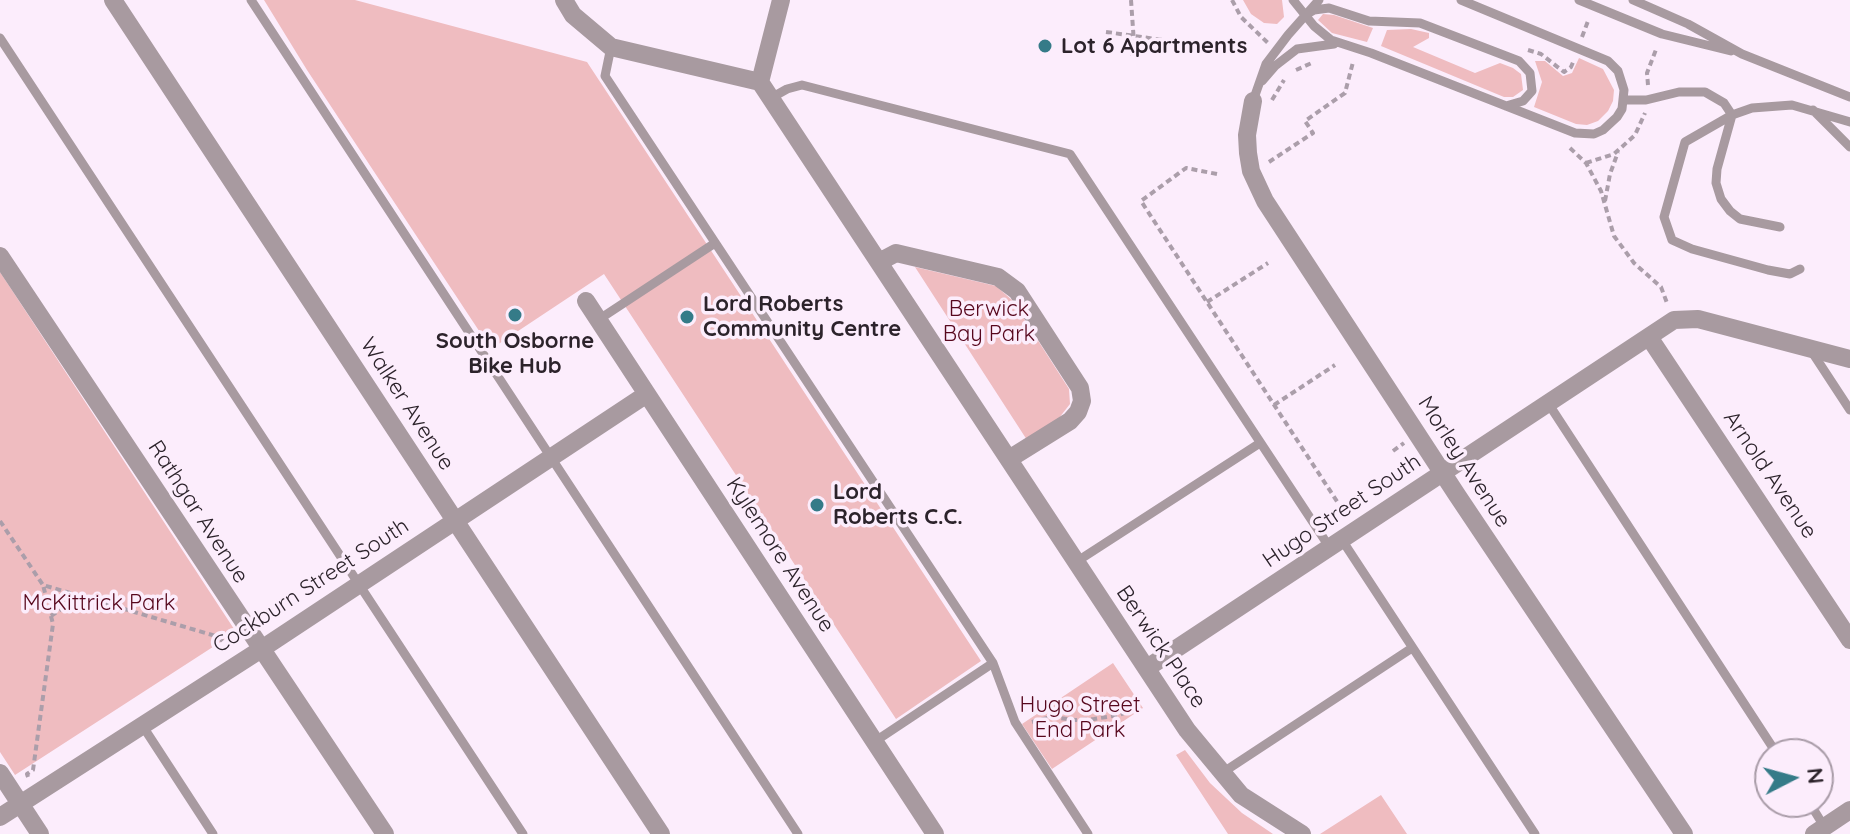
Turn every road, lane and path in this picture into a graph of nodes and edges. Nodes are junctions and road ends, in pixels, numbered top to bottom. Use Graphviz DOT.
graph roads {
  1 [pos="113,0"];
  2 [pos="251,0"];
  3 [pos="564,0"];
  4 [pos="781,0"];
  5 [pos="1131,0"];
  6 [pos="1232,0"];
  7 [pos="1293,0"];
  8 [pos="1319,0"];
  9 [pos="1461,0"];
  10 [pos="1579,0"];
  11 [pos="1633,0"];
  12 [pos="1305,15"];
  13 [pos="1241,17"];
  14 [pos="1588,21"];
  15 [pos="1106,32"];
  16 [pos="1134,36"];
  17 [pos="0,38"];
  18 [pos="1349,46"];
  19 [pos="611,47"];
  20 [pos="1578,48"];
  21 [pos="1526,49"];
  22 [pos="1235,50"];
  23 [pos="1742,54"];
  24 [pos="1132,56"];
  25 [pos="1317,62"];
  26 [pos="1353,62"];
  27 [pos="760,82"];
  28 [pos="1850,97"];
  29 [pos="771,98"];
  30 [pos="1624,100"];
  31 [pos="1261,103"];
  32 [pos="1501,105"];
  33 [pos="1812,109"];
  34 [pos="1732,115"];
  35 [pos="1850,122"];
  36 [pos="1557,143"];
  37 [pos="1850,147"];
  38 [pos="1619,149"];
  39 [pos="1267,151"];
  40 [pos="1269,162"];
  41 [pos="1217,174"];
  42 [pos="1274,175"];
  43 [pos="1604,203"];
  44 [pos="1780,227"];
  45 [pos="715,243"];
  46 [pos="0,256"];
  47 [pos="879,262"];
  48 [pos="1268,263"];
  49 [pos="1800,269"];
  50 [pos="586,301"];
  51 [pos="1207,302"];
  52 [pos="1680,319"];
  53 [pos="598,320"];
  54 [pos="1649,337"];
  55 [pos="1810,348"];
  56 [pos="1850,359"];
  57 [pos="1335,365"];
  58 [pos="647,394"];
  59 [pos="1548,403"];
  60 [pos="1273,406"];
  61 [pos="1850,410"];
  62 [pos="1260,443"];
  63 [pos="550,457"];
  64 [pos="1009,459"];
  65 [pos="1442,473"];
  66 [pos="1342,509"];
  67 [pos="454,520"];
  68 [pos="0,521"];
  69 [pos="1336,544"];
  70 [pos="1076,562"];
  71 [pos="359,584"];
  72 [pos="43,585"];
  73 [pos="80,596"];
  74 [pos="51,616"];
  75 [pos="1850,640"];
  76 [pos="224,643"];
  77 [pos="1412,648"];
  78 [pos="260,650"];
  79 [pos="993,663"];
  80 [pos="1147,668"];
  81 [pos="1139,707"];
  82 [pos="142,725"];
  83 [pos="1018,727"];
  84 [pos="1767,738"];
  85 [pos="874,742"];
  86 [pos="0,773"];
  87 [pos="1222,773"];
  88 [pos="31,782"];
  89 [pos="20,803"];
  90 [pos="1850,810"];
  91 [pos="0,817"];
  92 [pos="1823,832"];
  93 [pos="40,834"];
  94 [pos="213,834"];
  95 [pos="385,834"];
  96 [pos="523,834"];
  97 [pos="661,834"];
  98 [pos="798,834"];
  99 [pos="935,834"];
  100 [pos="1088,834"];
  101 [pos="1302,834"];
  102 [pos="1535,834"];
  103 [pos="1684,834"];
  1 -- 67 [label="street, Walker Avenue"];
  2 -- 63 [label="lane"];
  3 -- 19 [label="street"];
  4 -- 27 [label="street"];
  5 -- 16 [label="path"];
  6 -- 13 [label="path"];
  7 -- 12 [label="lane"];
  8 -- 12 [label="lane"];
  9 -- 20 [label="lane"];
  10 -- 23 [label="lane"];
  11 -- 23 [label="lane"];
  12 -- 18 [label="lane"];
  12 -- 31 [label="lane"];
  12 -- 32 [label="lane"];
  14 -- 20 [label="path"];
  15 -- 16 [label="path"];
  16 -- 22 [label="path"];
  16 -- 24 [label="path"];
  17 -- 71 [label="lane"];
  18 -- 31 [label="lane"];
  18 -- 32 [label="lane"];
  19 -- 27 [label="street"];
  19 -- 45 [label="lane"];
  20 -- 21 [label="path"];
  20 -- 30 [label="lane"];
  23 -- 28 [label="lane"];
  25 -- 31 [label="path"];
  26 -- 40 [label="path"];
  27 -- 29 [label="street, Berwick Place"];
  29 -- 47 [label="street, Berwick Place"];
  29 -- 62 [label="lane"];
  30 -- 32 [label="lane"];
  30 -- 34 [label="lane"];
  31 -- 65 [label="street, Morley Avenue"];
  33 -- 34 [label="lane"];
  33 -- 35 [label="lane"];
  33 -- 37 [label="lane"];
  34 -- 44 [label="lane"];
  34 -- 49 [label="lane"];
  36 -- 43 [label="path"];
  38 -- 43 [label="path"];
  39 -- 40 [label="path"];
  40 -- 42 [label="path"];
  41 -- 51 [label="path"];
  43 -- 52 [label="path"];
  45 -- 53 [label="lane"];
  45 -- 79 [label="lane"];
  46 -- 78 [label="street, Rathgar Avenue"];
  47 -- 64 [label="street, Berwick Place"];
  47 -- 64 [label="street"];
  48 -- 51 [label="path"];
  50 -- 53 [label="street, Kylemore Avenue"];
  51 -- 60 [label="path"];
  52 -- 54 [label="street, Hugo Street South"];
  52 -- 55 [label="street"];
  53 -- 58 [label="street, Kylemore Avenue"];
  54 -- 59 [label="street, Hugo Street South"];
  54 -- 75 [label="street, Arnold Avenue"];
  55 -- 56 [label="street"];
  55 -- 61 [label="lane"];
  57 -- 60 [label="path"];
  58 -- 63 [label="street, Cockburn Street South"];
  58 -- 85 [label="street, Kylemore Avenue"];
  59 -- 65 [label="street, Hugo Street South"];
  59 -- 84 [label="lane"];
  60 -- 66 [label="path"];
  62 -- 69 [label="lane"];
  62 -- 70 [label="lane"];
  63 -- 67 [label="street, Cockburn Street South"];
  63 -- 98 [label="lane"];
  64 -- 70 [label="street, Berwick Place"];
  65 -- 69 [label="street, Hugo Street South"];
  65 -- 103 [label="street, Morley Avenue"];
  67 -- 71 [label="street, Cockburn Street South"];
  67 -- 97 [label="street, Walker Avenue"];
  68 -- 72 [label="path"];
  69 -- 77 [label="lane"];
  69 -- 80 [label="street, Hugo Street South"];
  70 -- 80 [label="street, Berwick Place"];
  71 -- 78 [label="street, Cockburn Street South"];
  71 -- 96 [label="lane"];
  72 -- 73 [label="path"];
  72 -- 74 [label="path"];
  73 -- 74 [label="path"];
  73 -- 76 [label="path"];
  74 -- 88 [label="path"];
  77 -- 87 [label="lane"];
  77 -- 102 [label="lane"];
  78 -- 82 [label="street, Cockburn Street South"];
  78 -- 95 [label="street, Rathgar Avenue"];
  79 -- 83 [label="lane"];
  79 -- 85 [label="lane"];
  80 -- 87 [label="street, Berwick Place"];
  81 -- 83 [label="path"];
  82 -- 89 [label="street, Cockburn Street South"];
  82 -- 94 [label="lane"];
  83 -- 100 [label="lane"];
  85 -- 99 [label="street, Kylemore Avenue"];
  86 -- 89 [label="street"];
  87 -- 101 [label="street, Berwick Place"];
  89 -- 91 [label="street, Cockburn Street South"];
  89 -- 93 [label="street"];
  90 -- 92 [label="street"];
}
